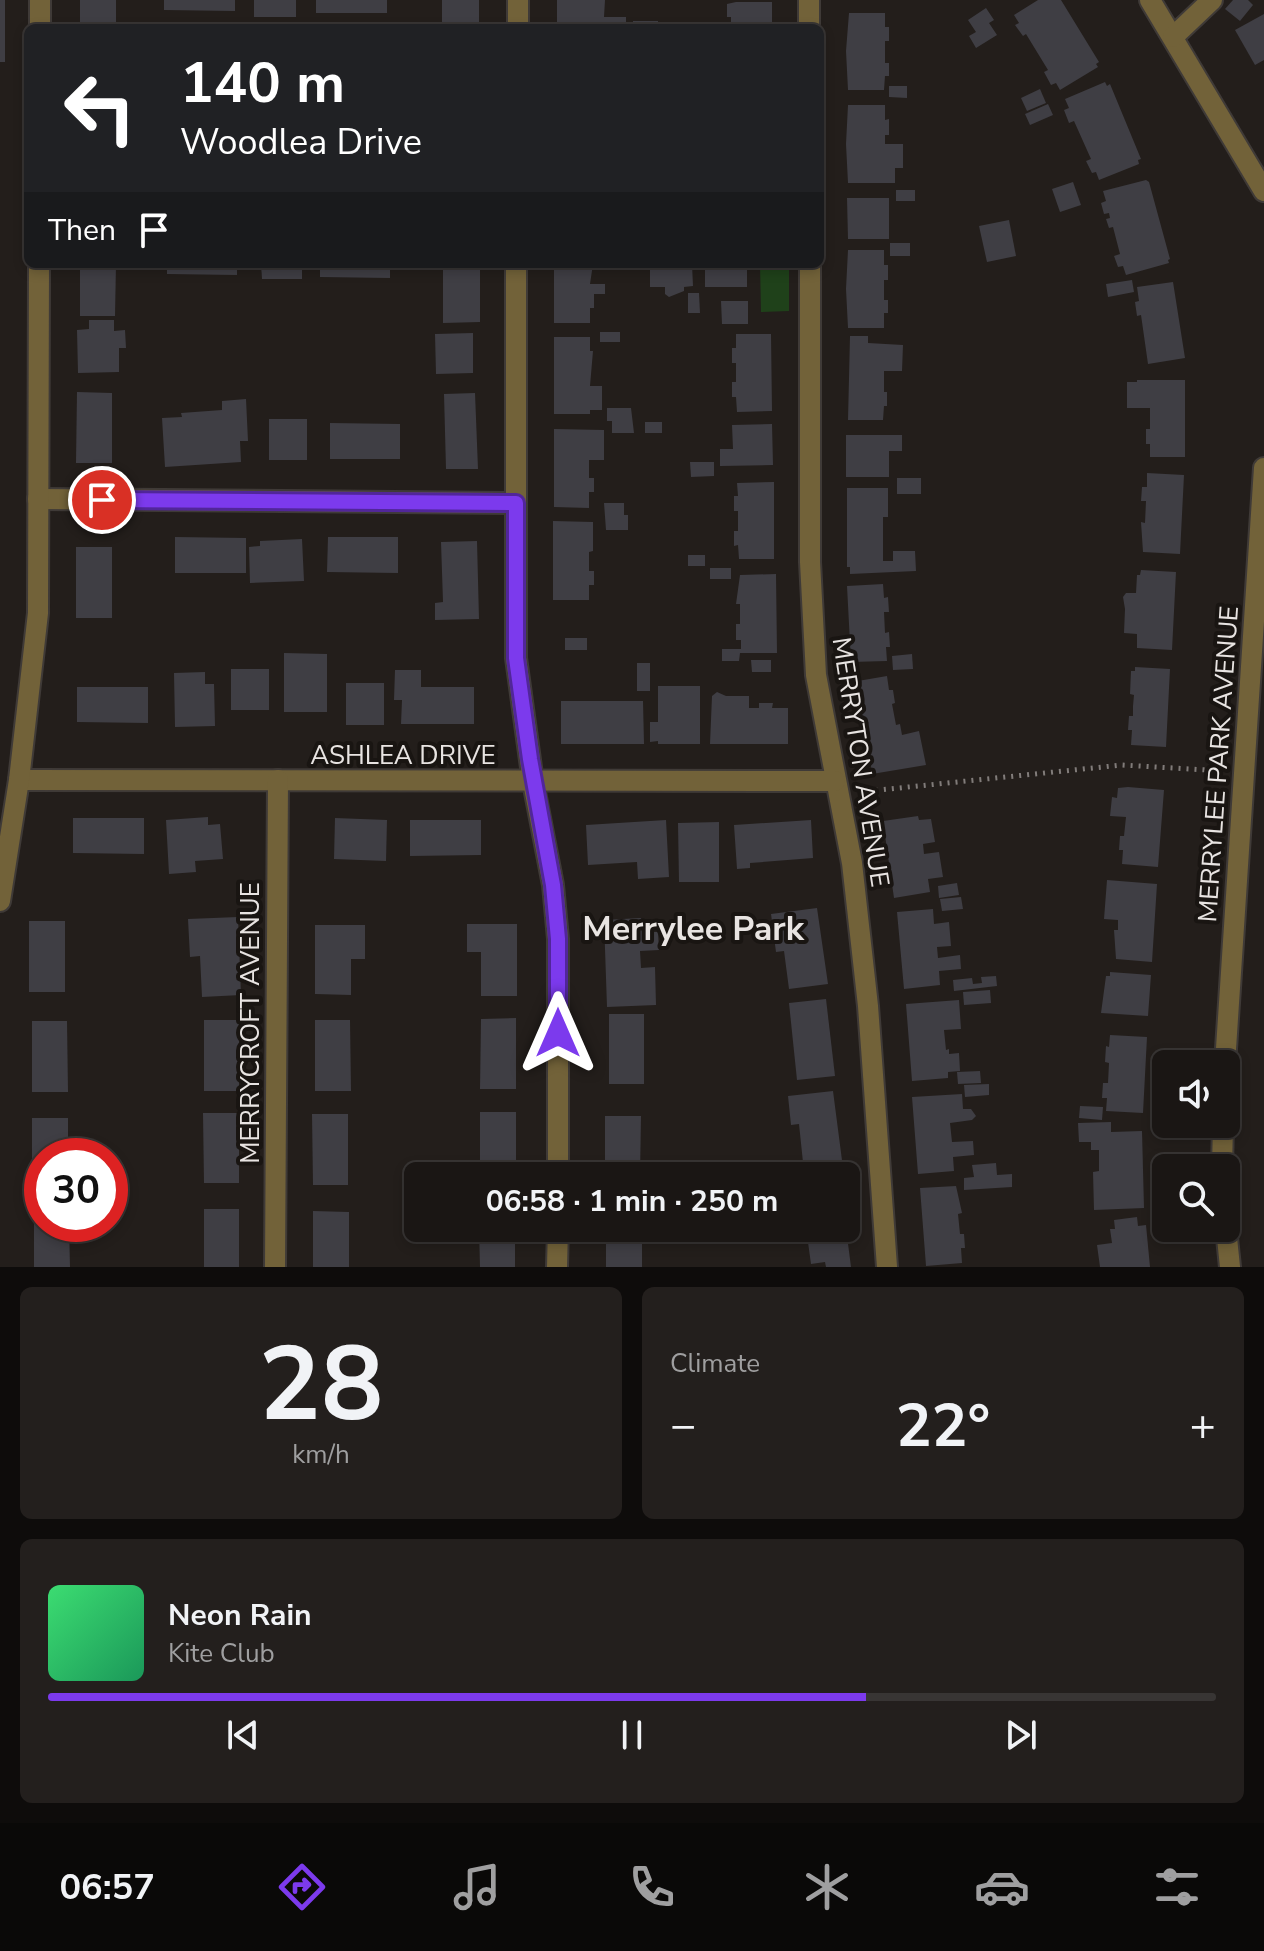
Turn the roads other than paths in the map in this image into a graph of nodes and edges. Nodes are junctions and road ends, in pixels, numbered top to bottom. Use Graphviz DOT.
graph roads {
  1 [pos="40,0"];
  2 [pos="518,0"];
  3 [pos="809,0"];
  4 [pos="1150,0"];
  5 [pos="1212,0"];
  6 [pos="40,24"];
  7 [pos="518,24"];
  8 [pos="809,24"];
  9 [pos="1173,37"];
  10 [pos="1264,191"];
  11 [pos="39,268"];
  12 [pos="516,268"];
  13 [pos="810,268"];
  14 [pos="1264,468"];
  15 [pos="38,499"];
  16 [pos="516,503"];
  17 [pos="1262,506"];
  18 [pos="19,780"];
  19 [pos="278,780"];
  20 [pos="533,782"];
  21 [pos="837,789"];
  22 [pos="0,901"];
  23 [pos="1226,1050"];
  24 [pos="558,1162"];
  25 [pos="558,1242"];
  26 [pos="1227,1242"];
  27 [pos="275,1267"];
  28 [pos="557,1267"];
  29 [pos="887,1267"];
  30 [pos="1230,1267"];
  1 -- 6 [label="street"];
  2 -- 7 [label="street"];
  3 -- 8 [label="street"];
  4 -- 9 [label="street"];
  5 -- 9 [label="street"];
  9 -- 10 [label="street"];
  11 -- 15 [label="street"];
  12 -- 16 [label="street"];
  13 -- 21 [label="street, MERRYTON AVENUE"];
  14 -- 17 [label="street, MERRYLEE PARK AVENUE"];
  15 -- 16 [label="street"];
  15 -- 18 [label="street"];
  16 -- 20 [label="street"];
  17 -- 23 [label="street, MERRYLEE PARK AVENUE"];
  18 -- 19 [label="street, ASHLEA DRIVE"];
  18 -- 22 [label="street"];
  19 -- 20 [label="street, ASHLEA DRIVE"];
  19 -- 27 [label="street, MERRYCROFT AVENUE"];
  20 -- 21 [label="street, ASHLEA DRIVE"];
  20 -- 24 [label="street"];
  21 -- 29 [label="street, MERRYTON AVENUE"];
  25 -- 28 [label="street"];
  26 -- 30 [label="street"];
}
